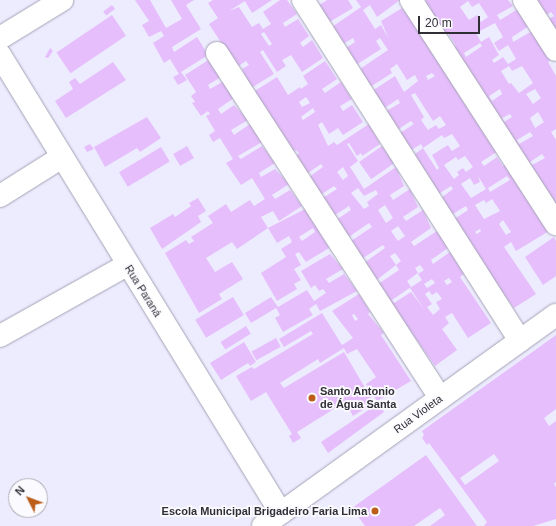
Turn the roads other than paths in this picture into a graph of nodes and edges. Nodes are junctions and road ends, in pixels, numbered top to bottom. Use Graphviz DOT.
graph roads {
  1 [pos="62,0"];
  2 [pos="303,0"];
  3 [pos="412,0"];
  4 [pos="524,0"];
  5 [pos="0,38"];
  6 [pos="556,50"];
  7 [pos="217,53"];
  8 [pos="0,55"];
  9 [pos="62,157"];
  10 [pos="0,196"];
  11 [pos="556,224"];
  12 [pos="127,265"];
  13 [pos="556,315"];
  14 [pos="0,336"];
  15 [pos="520,341"];
  16 [pos="440,398"];
  17 [pos="284,520"];
  18 [pos="263,526"];
  1 -- 5 [label="street"];
  2 -- 15 [label="street"];
  3 -- 11 [label="street"];
  4 -- 6 [label="street"];
  7 -- 16 [label="street"];
  8 -- 9 [label="street, Rua Paraná"];
  9 -- 10 [label="street"];
  9 -- 12 [label="street, Rua Paraná"];
  12 -- 14 [label="street"];
  12 -- 17 [label="street, Rua Paraná"];
  13 -- 15 [label="street, Rua Violeta"];
  15 -- 16 [label="street, Rua Violeta"];
  16 -- 17 [label="street, Rua Violeta"];
  17 -- 18 [label="street, Rua Violeta"];
}
